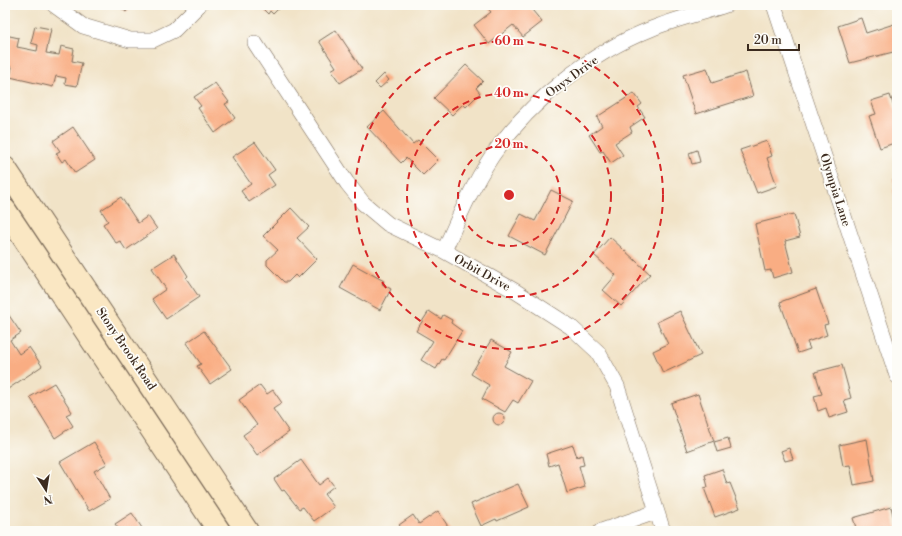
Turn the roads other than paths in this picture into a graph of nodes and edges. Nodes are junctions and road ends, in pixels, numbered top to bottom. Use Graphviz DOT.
graph roads {
  1 [pos="54,5"];
  2 [pos="199,5"];
  3 [pos="726,5"];
  4 [pos="774,5"];
  5 [pos="255,43"];
  6 [pos="5,168"];
  7 [pos="5,210"];
  8 [pos="444,251"];
  9 [pos="897,376"];
  10 [pos="146,380"];
  11 [pos="127,393"];
  12 [pos="656,512"];
  13 [pos="219,531"];
  14 [pos="247,531"];
  15 [pos="601,531"];
  16 [pos="663,531"];
  1 -- 2 [label="street"];
  3 -- 8 [label="street, Onyx Drive"];
  4 -- 9 [label="street, Olympia Lane"];
  5 -- 8 [label="street, Orbit Drive"];
  6 -- 10 [label="main road, Stony Brook Road"];
  7 -- 11 [label="main road, Stony Brook Road"];
  8 -- 12 [label="street, Orbit Drive"];
  10 -- 11 [label="main road"];
  10 -- 14 [label="main road, Stony Brook Road"];
  11 -- 13 [label="main road, Stony Brook Road"];
  12 -- 15 [label="street"];
  12 -- 16 [label="street, Orbit Drive"];
}
